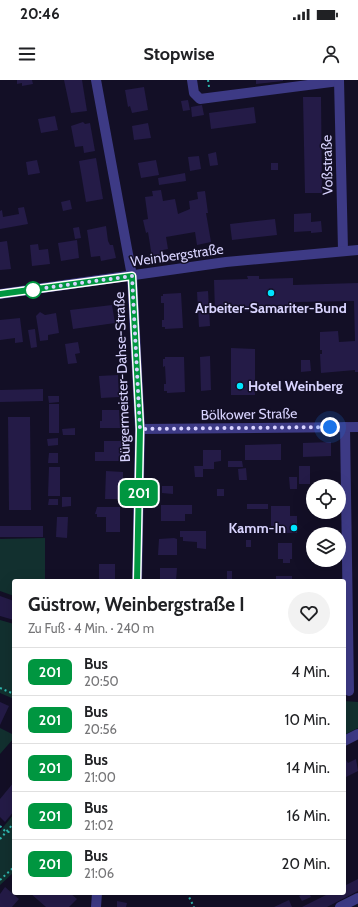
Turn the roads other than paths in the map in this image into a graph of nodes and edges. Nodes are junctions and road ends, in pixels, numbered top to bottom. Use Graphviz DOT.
graph roads {
  1 [pos="96,80"];
  2 [pos="192,80"];
  3 [pos="339,81"];
  4 [pos="343,250"];
  5 [pos="358,250"];
  6 [pos="132,276"];
  7 [pos="0,294"];
  8 [pos="345,427"];
  9 [pos="358,427"];
  10 [pos="140,429"];
  11 [pos="136,579"];
  12 [pos="350,691"];
  13 [pos="358,734"];
  14 [pos="346,740"];
  15 [pos="98,895"];
  16 [pos="358,898"];
  17 [pos="96,907"];
  18 [pos="340,907"];
  1 -- 6 [label="street, Bürgermeister-Dahse-Straße"];
  2 -- 3 [label="street"];
  3 -- 4 [label="street, Voßstraße"];
  4 -- 5 [label="street, Weinbergstraße"];
  4 -- 6 [label="street, Weinbergstraße"];
  6 -- 7 [label="street, Weinbergstraße"];
  6 -- 10 [label="street, Bürgermeister-Dahse-Straße"];
  8 -- 9 [label="street, Bölkower Straße"];
  8 -- 10 [label="street, Bölkower Straße"];
  8 -- 12 [label="street"];
  10 -- 11 [label="street, Bürgermeister-Dahse-Straße"];
  13 -- 14 [label="street"];
  15 -- 17 [label="street"];
  16 -- 18 [label="street"];
}
